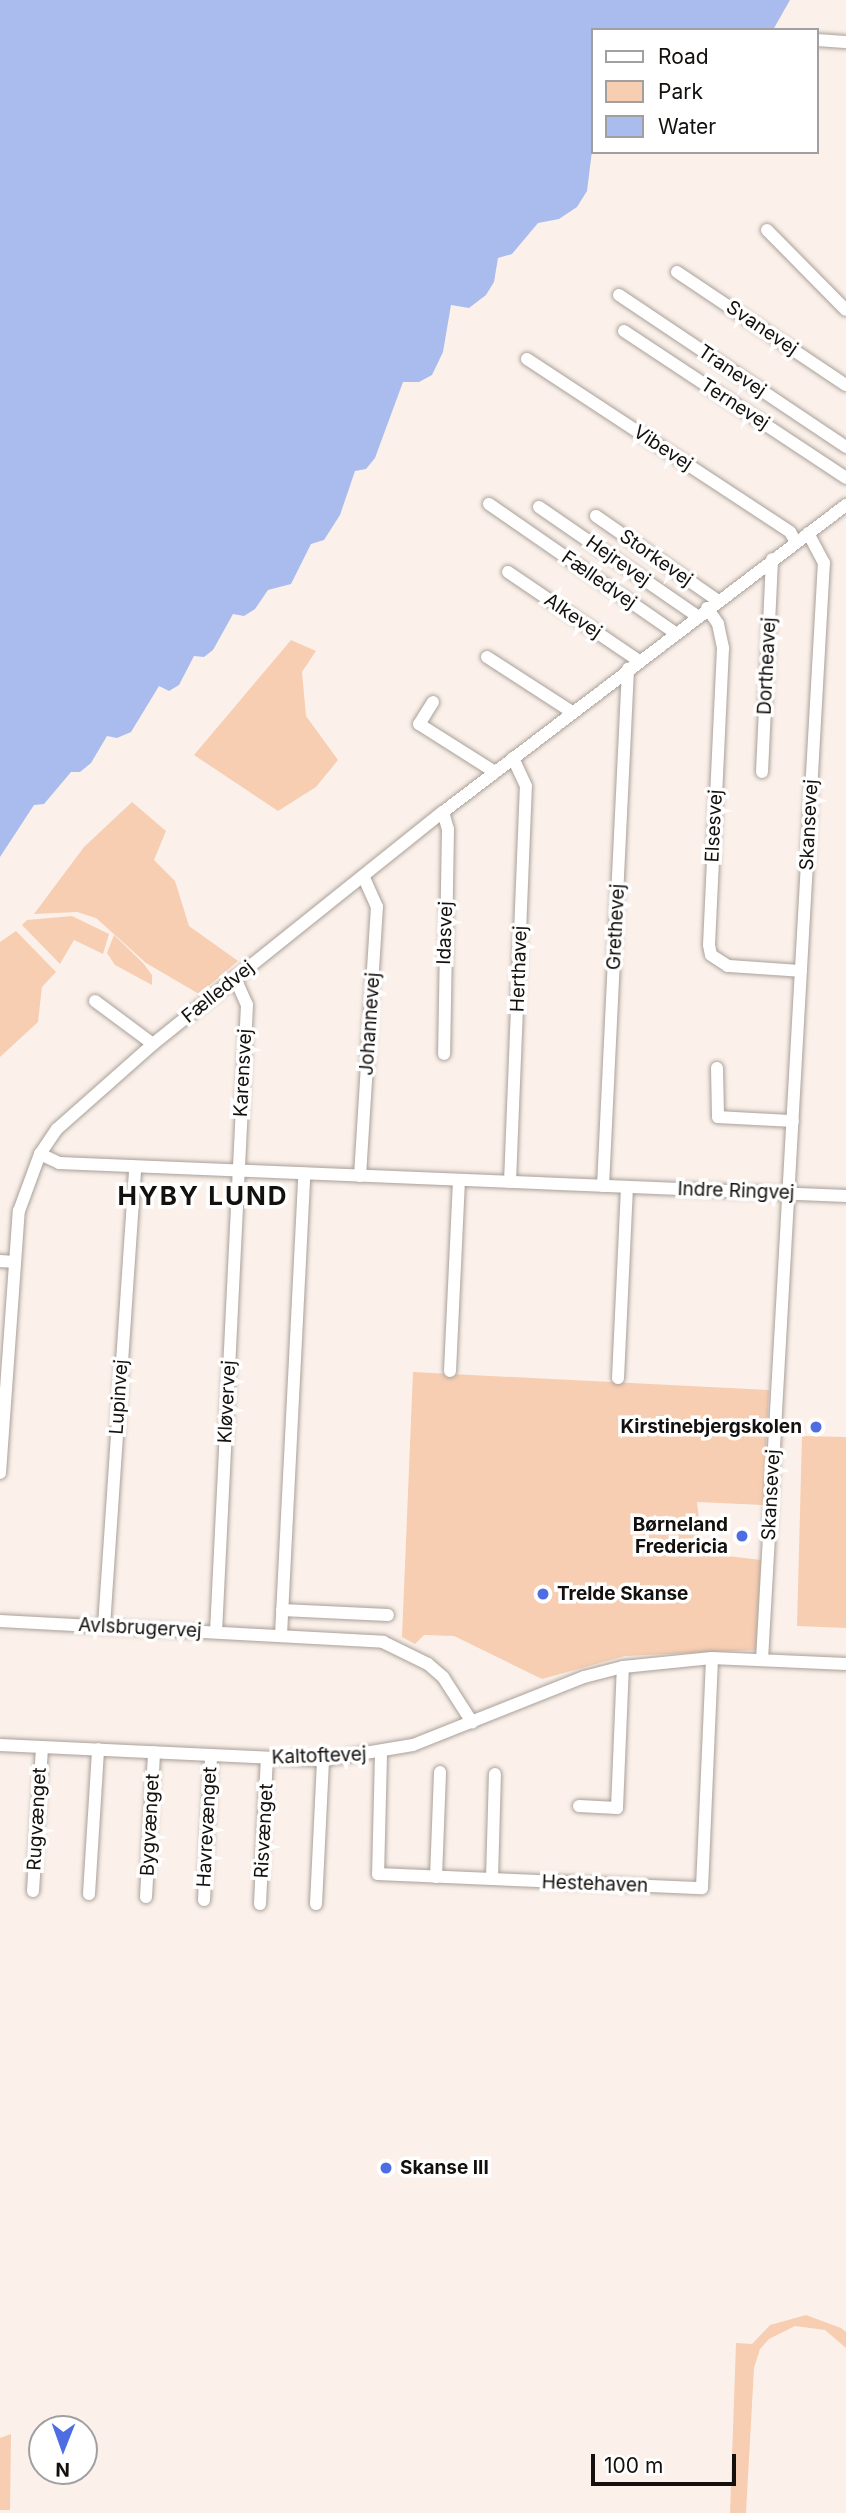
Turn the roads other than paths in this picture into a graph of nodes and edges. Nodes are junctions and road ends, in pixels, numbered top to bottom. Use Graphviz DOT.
graph roads {
  1 [pos="818,40"];
  2 [pos="846,42"];
  3 [pos="767,230"];
  4 [pos="677,272"];
  5 [pos="619,295"];
  6 [pos="846,310"];
  7 [pos="624,331"];
  8 [pos="527,359"];
  9 [pos="846,385"];
  10 [pos="846,447"];
  11 [pos="846,478"];
  12 [pos="489,504"];
  13 [pos="846,505"];
  14 [pos="539,507"];
  15 [pos="596,516"];
  16 [pos="808,533"];
  17 [pos="796,542"];
  18 [pos="772,559"];
  19 [pos="508,572"];
  20 [pos="707,608"];
  21 [pos="675,633"];
  22 [pos="487,657"];
  23 [pos="639,661"];
  24 [pos="628,669"];
  25 [pos="433,702"];
  26 [pos="572,712"];
  27 [pos="513,758"];
  28 [pos="495,772"];
  29 [pos="762,772"];
  30 [pos="443,812"];
  31 [pos="363,876"];
  32 [pos="801,971"];
  33 [pos="235,978"];
  34 [pos="95,1001"];
  35 [pos="153,1044"];
  36 [pos="443,1054"];
  37 [pos="717,1068"];
  38 [pos="793,1121"];
  39 [pos="40,1154"];
  40 [pos="135,1167"];
  41 [pos="238,1172"];
  42 [pos="304,1174"];
  43 [pos="360,1176"];
  44 [pos="459,1180"];
  45 [pos="510,1182"];
  46 [pos="603,1186"];
  47 [pos="627,1187"];
  48 [pos="789,1193"];
  49 [pos="846,1196"];
  50 [pos="0,1261"];
  51 [pos="15,1262"];
  52 [pos="450,1371"];
  53 [pos="618,1378"];
  54 [pos="2,1398"];
  55 [pos="0,1473"];
  56 [pos="282,1610"];
  57 [pos="388,1615"];
  58 [pos="0,1621"];
  59 [pos="104,1626"];
  60 [pos="216,1632"];
  61 [pos="281,1635"];
  62 [pos="712,1658"];
  63 [pos="762,1660"];
  64 [pos="846,1664"];
  65 [pos="623,1667"];
  66 [pos="472,1722"];
  67 [pos="0,1745"];
  68 [pos="42,1746"];
  69 [pos="98,1749"];
  70 [pos="155,1752"];
  71 [pos="381,1754"];
  72 [pos="211,1755"];
  73 [pos="267,1758"];
  74 [pos="323,1760"];
  75 [pos="440,1772"];
  76 [pos="495,1774"];
  77 [pos="579,1806"];
  78 [pos="436,1877"];
  79 [pos="492,1879"];
  80 [pos="33,1891"];
  81 [pos="89,1894"];
  82 [pos="146,1898"];
  83 [pos="204,1900"];
  84 [pos="260,1904"];
  85 [pos="316,1904"];
  1 -- 2 [label="street"];
  3 -- 6 [label="street"];
  4 -- 9 [label="street, Svanevej"];
  5 -- 10 [label="street, Tranevej"];
  7 -- 11 [label="street, Ternevej"];
  8 -- 17 [label="street, Vibevej"];
  12 -- 21 [label="street, Fælledvej"];
  13 -- 16 [label="street, Fælledvej"];
  14 -- 20 [label="street, Hejrevej"];
  15 -- 20 [label="street, Storkevej"];
  16 -- 17 [label="street, Fælledvej"];
  16 -- 32 [label="street, Skansevej"];
  17 -- 18 [label="street, Fælledvej"];
  18 -- 20 [label="street, Fælledvej"];
  18 -- 29 [label="street, Dortheavej"];
  19 -- 23 [label="street, Alkevej"];
  20 -- 21 [label="street, Fælledvej"];
  20 -- 32 [label="street, Elsesvej"];
  21 -- 23 [label="street, Fælledvej"];
  22 -- 26 [label="street"];
  23 -- 24 [label="street, Fælledvej"];
  24 -- 26 [label="street, Fælledvej"];
  24 -- 46 [label="street, Grethevej"];
  25 -- 28 [label="street"];
  26 -- 27 [label="street, Fælledvej"];
  27 -- 28 [label="street, Fælledvej"];
  27 -- 45 [label="street, Herthavej"];
  28 -- 30 [label="street, Fælledvej"];
  30 -- 31 [label="street, Fælledvej"];
  30 -- 36 [label="street, Idasvej"];
  31 -- 33 [label="street, Fælledvej"];
  31 -- 43 [label="street, Johannevej"];
  32 -- 38 [label="street, Skansevej"];
  33 -- 35 [label="street, Fælledvej"];
  33 -- 41 [label="street, Karensvej"];
  34 -- 35 [label="street"];
  35 -- 39 [label="street, Fælledvej"];
  37 -- 38 [label="street"];
  38 -- 48 [label="street, Skansevej"];
  39 -- 40 [label="street, Indre Ringvej"];
  39 -- 51 [label="street, Fælledvej"];
  40 -- 41 [label="street, Indre Ringvej"];
  40 -- 59 [label="street, Lupinvej"];
  41 -- 42 [label="street, Indre Ringvej"];
  41 -- 60 [label="street, Kløvervej"];
  42 -- 43 [label="street, Indre Ringvej"];
  42 -- 56 [label="street"];
  43 -- 44 [label="street, Indre Ringvej"];
  44 -- 45 [label="street, Indre Ringvej"];
  44 -- 52 [label="street"];
  45 -- 46 [label="street, Indre Ringvej"];
  46 -- 47 [label="street, Indre Ringvej"];
  47 -- 48 [label="street, Indre Ringvej"];
  47 -- 53 [label="street"];
  48 -- 49 [label="street, Indre Ringvej"];
  48 -- 63 [label="street, Skansevej"];
  50 -- 51 [label="street"];
  51 -- 54 [label="street, Fælledvej"];
  54 -- 55 [label="street, Fælledvej"];
  56 -- 57 [label="street"];
  56 -- 61 [label="street"];
  58 -- 59 [label="street, Avlsbrugervej"];
  59 -- 60 [label="street, Avlsbrugervej"];
  60 -- 61 [label="street, Avlsbrugervej"];
  61 -- 66 [label="street, Avlsbrugervej"];
  62 -- 63 [label="street, Kaltoftevej"];
  62 -- 65 [label="street, Kaltoftevej"];
  62 -- 79 [label="street, Hestehaven"];
  63 -- 64 [label="street, Kaltoftevej"];
  65 -- 66 [label="street, Kaltoftevej"];
  65 -- 77 [label="street"];
  66 -- 71 [label="street, Kaltoftevej"];
  67 -- 68 [label="street, Kaltoftevej"];
  68 -- 69 [label="street, Kaltoftevej"];
  68 -- 80 [label="street, Rugvænget"];
  69 -- 70 [label="street, Kaltoftevej"];
  69 -- 81 [label="street"];
  70 -- 72 [label="street, Kaltoftevej"];
  70 -- 82 [label="street, Bygvænget"];
  71 -- 74 [label="street, Kaltoftevej"];
  71 -- 78 [label="street, Hestehaven"];
  72 -- 73 [label="street, Kaltoftevej"];
  72 -- 83 [label="street, Havrevænget"];
  73 -- 74 [label="street, Kaltoftevej"];
  73 -- 84 [label="street, Risvænget"];
  74 -- 85 [label="street"];
  75 -- 78 [label="street"];
  76 -- 79 [label="street"];
  78 -- 79 [label="street, Hestehaven"];
}
